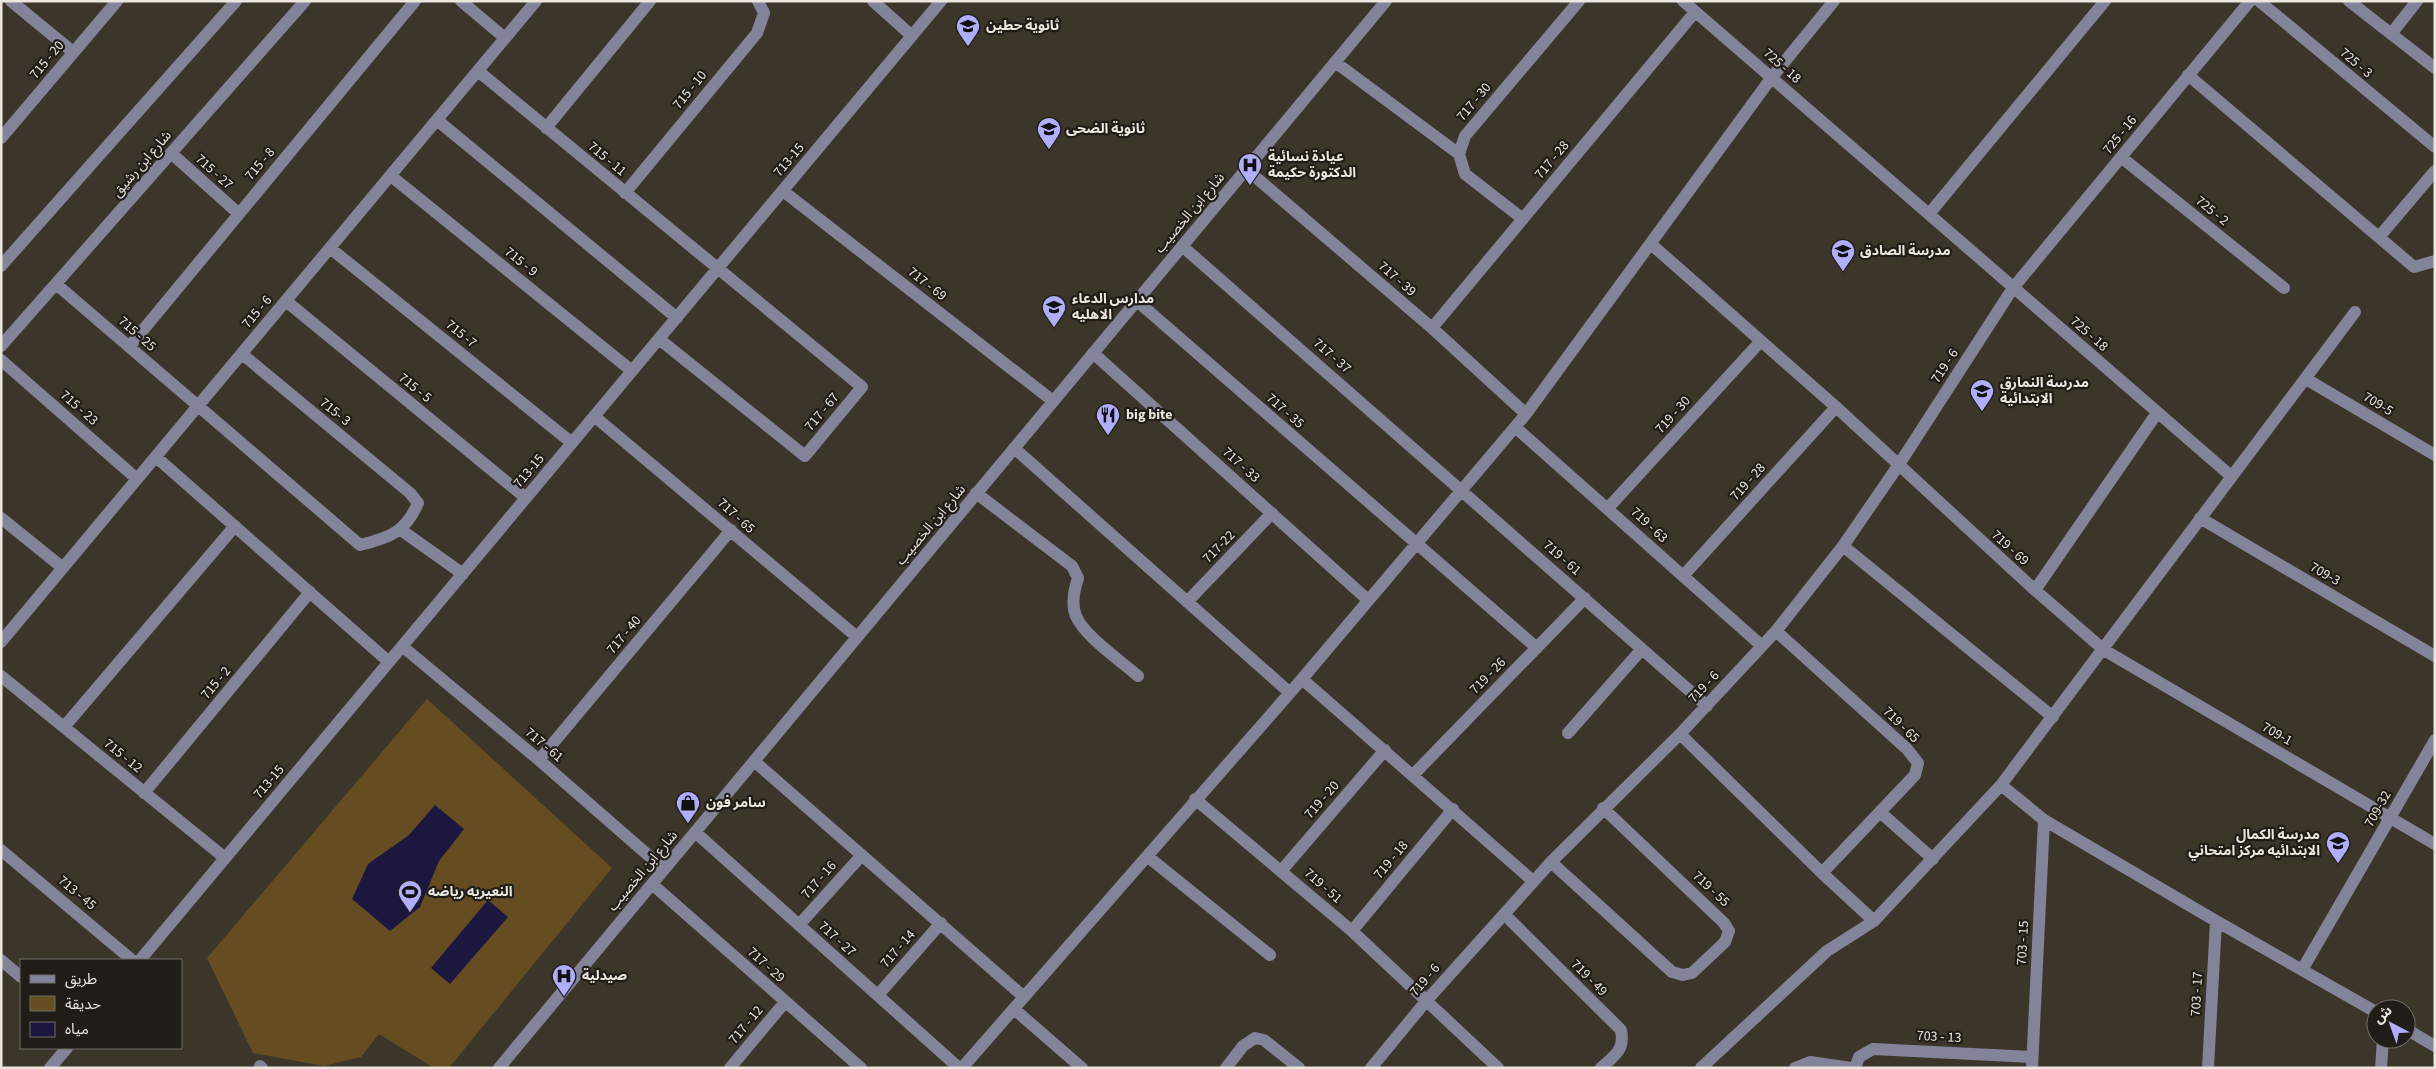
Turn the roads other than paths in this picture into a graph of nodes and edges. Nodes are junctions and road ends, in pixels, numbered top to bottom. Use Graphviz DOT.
graph roads {
  1 [pos="12,1"];
  2 [pos="117,1"];
  3 [pos="236,1"];
  4 [pos="305,1"];
  5 [pos="415,1"];
  6 [pos="461,1"];
  7 [pos="536,1"];
  8 [pos="650,1"];
  9 [pos="758,1"];
  10 [pos="873,1"];
  11 [pos="941,1"];
  12 [pos="1386,1"];
  13 [pos="1579,1"];
  14 [pos="1683,1"];
  15 [pos="1834,1"];
  16 [pos="2105,1"];
  17 [pos="2250,1"];
  18 [pos="2259,1"];
  19 [pos="2349,1"];
  20 [pos="2417,1"];
  21 [pos="1695,12"];
  22 [pos="2391,34"];
  23 [pos="912,36"];
  24 [pos="505,38"];
  25 [pos="73,52"];
  26 [pos="1335,62"];
  27 [pos="2435,68"];
  28 [pos="478,71"];
  29 [pos="2188,75"];
  30 [pos="1772,77"];
  31 [pos="436,120"];
  32 [pos="546,128"];
  33 [pos="1,138"];
  34 [pos="2435,147"];
  35 [pos="171,154"];
  36 [pos="1459,154"];
  37 [pos="2122,157"];
  38 [pos="1246,169"];
  39 [pos="2435,171"];
  40 [pos="391,176"];
  41 [pos="783,191"];
  42 [pos="625,193"];
  43 [pos="238,213"];
  44 [pos="1929,214"];
  45 [pos="1523,219"];
  46 [pos="2379,237"];
  47 [pos="1651,244"];
  48 [pos="1182,246"];
  49 [pos="330,248"];
  50 [pos="2434,261"];
  51 [pos="1,266"];
  52 [pos="717,270"];
  53 [pos="56,284"];
  54 [pos="2013,288"];
  55 [pos="2284,288"];
  56 [pos="286,301"];
  57 [pos="1137,301"];
  58 [pos="2355,312"];
  59 [pos="677,318"];
  60 [pos="1432,328"];
  61 [pos="659,339"];
  62 [pos="1760,342"];
  63 [pos="1,346"];
  64 [pos="129,347"];
  65 [pos="1093,353"];
  66 [pos="242,354"];
  67 [pos="1,360"];
  68 [pos="632,371"];
  69 [pos="2306,379"];
  70 [pos="1053,402"];
  71 [pos="198,407"];
  72 [pos="1836,407"];
  73 [pos="2157,413"];
  74 [pos="1526,414"];
  75 [pos="594,416"];
  76 [pos="1515,426"];
  77 [pos="572,443"];
  78 [pos="1014,448"];
  79 [pos="2435,455"];
  80 [pos="156,457"];
  81 [pos="1898,466"];
  82 [pos="2231,476"];
  83 [pos="137,479"];
  84 [pos="1462,490"];
  85 [pos="976,493"];
  86 [pos="526,498"];
  87 [pos="1608,508"];
  88 [pos="1272,513"];
  89 [pos="1,518"];
  90 [pos="2200,518"];
  91 [pos="235,526"];
  92 [pos="401,530"];
  93 [pos="731,530"];
  94 [pos="1414,544"];
  95 [pos="1843,546"];
  96 [pos="63,568"];
  97 [pos="463,574"];
  98 [pos="1683,576"];
  99 [pos="2035,590"];
  100 [pos="310,592"];
  101 [pos="1585,598"];
  102 [pos="1368,600"];
  103 [pos="1187,602"];
  104 [pos="1776,631"];
  105 [pos="857,637"];
  106 [pos="1,642"];
  107 [pos="402,646"];
  108 [pos="1762,646"];
  109 [pos="1537,648"];
  110 [pos="1642,648"];
  111 [pos="2104,650"];
  112 [pos="2435,656"];
  113 [pos="389,662"];
  114 [pos="1,676"];
  115 [pos="1138,676"];
  116 [pos="1302,679"];
  117 [pos="1289,692"];
  118 [pos="1707,706"];
  119 [pos="2053,717"];
  120 [pos="64,727"];
  121 [pos="1568,733"];
  122 [pos="1680,734"];
  123 [pos="2435,740"];
  124 [pos="1385,750"];
  125 [pos="539,760"];
  126 [pos="754,761"];
  127 [pos="1413,775"];
  128 [pos="2001,785"];
  129 [pos="144,793"];
  130 [pos="1195,799"];
  131 [pos="1603,808"];
  132 [pos="1453,809"];
  133 [pos="1880,812"];
  134 [pos="2390,818"];
  135 [pos="2044,820"];
  136 [pos="695,832"];
  137 [pos="2435,844"];
  138 [pos="1,850"];
  139 [pos="862,855"];
  140 [pos="1148,856"];
  141 [pos="225,858"];
  142 [pos="1933,859"];
  143 [pos="1551,862"];
  144 [pos="664,869"];
  145 [pos="1282,870"];
  146 [pos="1822,873"];
  147 [pos="1533,881"];
  148 [pos="652,884"];
  149 [pos="1504,914"];
  150 [pos="1874,921"];
  151 [pos="2216,921"];
  152 [pos="941,923"];
  153 [pos="799,925"];
  154 [pos="1352,931"];
  155 [pos="1270,955"];
  156 [pos="131,959"];
  157 [pos="141,959"];
  158 [pos="1,960"];
  159 [pos="2302,970"];
  160 [pos="20,976"];
  161 [pos="878,995"];
  162 [pos="1024,997"];
  163 [pos="1427,1000"];
  164 [pos="785,1002"];
  165 [pos="2366,1006"];
  166 [pos="1014,1009"];
  167 [pos="2416,1035"];
  168 [pos="2435,1046"];
  169 [pos="66,1049"];
  170 [pos="2382,1049"];
  171 [pos="2032,1062"];
  172 [pos="50,1068"];
  173 [pos="499,1068"];
  174 [pos="730,1068"];
  175 [pos="861,1068"];
  176 [pos="960,1068"];
  177 [pos="1082,1068"];
  178 [pos="1226,1068"];
  179 [pos="1299,1068"];
  180 [pos="1371,1068"];
  181 [pos="1498,1068"];
  182 [pos="1601,1068"];
  183 [pos="1701,1068"];
  184 [pos="1795,1068"];
  185 [pos="1853,1068"];
  186 [pos="2208,1068"];
  187 [pos="2381,1068"];
  1 -- 25 [label="street"];
  2 -- 25 [label="street, 715 - 20"];
  3 -- 51 [label="street"];
  4 -- 35 [label="street, شارع ابن رشيق"];
  5 -- 43 [label="street, 715 - 8"];
  6 -- 24 [label="street"];
  7 -- 24 [label="street, 715 - 6"];
  8 -- 32 [label="street"];
  9 -- 42 [label="street, 715 - 10"];
  10 -- 23 [label="street"];
  11 -- 23 [label="street, 713-15"];
  12 -- 26 [label="street, شارع ابن الخصيب"];
  13 -- 36 [label="street, 717 - 30"];
  14 -- 21 [label="street, 725 - 18"];
  15 -- 30 [label="street"];
  16 -- 44 [label="street"];
  17 -- 29 [label="street, 725 - 16"];
  18 -- 34 [label="street, 725 - 3"];
  19 -- 22 [label="street"];
  20 -- 22 [label="street"];
  21 -- 30 [label="street, 725 - 18"];
  21 -- 45 [label="street, 717 - 28"];
  22 -- 27 [label="street"];
  23 -- 41 [label="street, 713-15"];
  24 -- 28 [label="street, 715 - 6"];
  25 -- 33 [label="street, 715 - 20"];
  26 -- 36 [label="street"];
  26 -- 38 [label="street, شارع ابن الخصيب"];
  28 -- 31 [label="street, 715 - 6"];
  28 -- 32 [label="street, 715 - 11"];
  29 -- 37 [label="street, 725 - 16"];
  29 -- 46 [label="street"];
  30 -- 44 [label="street, 725 - 18"];
  30 -- 47 [label="street"];
  31 -- 40 [label="street, 715 - 6"];
  31 -- 59 [label="street"];
  32 -- 42 [label="street, 715 - 11"];
  35 -- 43 [label="street, 715 - 27"];
  35 -- 53 [label="street, شارع ابن رشيق"];
  36 -- 45 [label="street"];
  37 -- 54 [label="street, 725 - 16"];
  37 -- 55 [label="street, 725 - 2"];
  38 -- 48 [label="street, شارع ابن الخصيب"];
  38 -- 60 [label="street, 717 - 39"];
  39 -- 46 [label="street"];
  40 -- 49 [label="street, 715 - 6"];
  40 -- 68 [label="street, 715 - 9"];
  41 -- 52 [label="street, 713-15"];
  41 -- 70 [label="street, 717 - 69"];
  42 -- 52 [label="street, 715 - 11"];
  43 -- 64 [label="street, 715 - 8"];
  44 -- 54 [label="street, 725 - 18"];
  45 -- 60 [label="street, 717 - 28"];
  46 -- 50 [label="street"];
  47 -- 62 [label="street, 719 - 69"];
  47 -- 74 [label="street"];
  48 -- 57 [label="street, شارع ابن الخصيب"];
  48 -- 84 [label="street, 717 - 37"];
  49 -- 56 [label="street, 715 - 6"];
  49 -- 77 [label="street, 715 -7"];
  52 -- 59 [label="street, 713-15"];
  52 -- 61 [label="street, 717 - 67"];
  53 -- 63 [label="street, شارع ابن رشيق"];
  53 -- 64 [label="street, 715 - 25"];
  54 -- 73 [label="street, 725 - 18"];
  54 -- 81 [label="street, 719 - 6"];
  56 -- 66 [label="street, 715 - 6"];
  56 -- 86 [label="street, 715 - 5"];
  57 -- 65 [label="street, شارع ابن الخصيب"];
  57 -- 94 [label="street, 717 - 35"];
  58 -- 69 [label="street"];
  59 -- 61 [label="street, 713-15"];
  60 -- 74 [label="street, 717 - 39"];
  61 -- 68 [label="street, 713-15"];
  62 -- 72 [label="street, 719 - 69"];
  62 -- 87 [label="street, 719 - 30"];
  64 -- 71 [label="street, 715 - 25"];
  65 -- 70 [label="street, شارع ابن الخصيب"];
  65 -- 88 [label="street, 717 - 33"];
  66 -- 71 [label="street, 715 - 6"];
  66 -- 92 [label="street, 715- 3"];
  67 -- 83 [label="street, 715 - 23"];
  68 -- 75 [label="street, 713-15"];
  69 -- 79 [label="street, 709-5"];
  69 -- 82 [label="street"];
  70 -- 78 [label="street, شارع ابن الخصيب"];
  71 -- 80 [label="street, 715 - 6"];
  71 -- 92 [label="street, 715 - 25"];
  72 -- 81 [label="street, 719 - 69"];
  72 -- 98 [label="street, 719 - 28"];
  73 -- 82 [label="street, 725 - 18"];
  73 -- 99 [label="street"];
  74 -- 76 [label="street"];
  75 -- 77 [label="street, 713-15"];
  75 -- 93 [label="street, 717 - 65"];
  76 -- 84 [label="street"];
  76 -- 87 [label="street, 719 - 63"];
  77 -- 86 [label="street, 713-15"];
  78 -- 85 [label="street, شارع ابن الخصيب"];
  78 -- 103 [label="street"];
  80 -- 83 [label="street, 715 - 6"];
  80 -- 91 [label="street"];
  81 -- 95 [label="street, 719 - 6"];
  81 -- 99 [label="street, 719 - 69"];
  82 -- 90 [label="street"];
  83 -- 96 [label="street, 715 - 6"];
  84 -- 94 [label="street"];
  84 -- 101 [label="street, 719 - 61"];
  85 -- 105 [label="street, شارع ابن الخصيب"];
  85 -- 115 [label="street"];
  86 -- 97 [label="street, 713-15"];
  87 -- 98 [label="street, 719 - 63"];
  88 -- 102 [label="street, 717 - 33"];
  88 -- 103 [label="street, 717-22"];
  89 -- 96 [label="street"];
  90 -- 111 [label="street"];
  90 -- 112 [label="street, 709-3"];
  91 -- 100 [label="street"];
  91 -- 120 [label="street"];
  92 -- 97 [label="street"];
  93 -- 105 [label="street, 717 - 65"];
  93 -- 125 [label="street, 717 - 40"];
  94 -- 102 [label="street"];
  94 -- 109 [label="street, 717 - 35"];
  95 -- 104 [label="street, 719 - 6"];
  95 -- 119 [label="street"];
  96 -- 106 [label="street, 715 - 6"];
  97 -- 107 [label="street, 713-15"];
  98 -- 108 [label="street, 719 - 63"];
  99 -- 111 [label="street, 719 - 69"];
  100 -- 113 [label="street"];
  100 -- 129 [label="street, 715 - 2"];
  101 -- 109 [label="street, 719 - 26"];
  101 -- 110 [label="street, 719 - 61"];
  102 -- 116 [label="street"];
  103 -- 117 [label="street"];
  104 -- 108 [label="street, 719 - 6"];
  104 -- 133 [label="street, 719 - 65"];
  105 -- 126 [label="street, شارع ابن الخصيب"];
  107 -- 113 [label="street, 713-15"];
  107 -- 125 [label="street, 717 - 61"];
  108 -- 118 [label="street, 719 - 6"];
  109 -- 127 [label="street, 719 - 26"];
  110 -- 118 [label="street, 719 - 61"];
  110 -- 121 [label="street"];
  111 -- 119 [label="street"];
  111 -- 134 [label="street, 709-1"];
  113 -- 141 [label="street, 713-15"];
  114 -- 120 [label="street, 715 - 12"];
  116 -- 117 [label="street"];
  116 -- 124 [label="street"];
  117 -- 130 [label="street"];
  118 -- 122 [label="street, 719 - 6"];
  119 -- 128 [label="street"];
  120 -- 129 [label="street, 715 - 12"];
  122 -- 131 [label="street, 719 - 6"];
  122 -- 146 [label="street"];
  123 -- 134 [label="street, 709-32"];
  124 -- 127 [label="street"];
  124 -- 145 [label="street, 719 - 20"];
  125 -- 144 [label="street, 717 - 61"];
  126 -- 136 [label="street, شارع ابن الخصيب"];
  126 -- 139 [label="street"];
  127 -- 132 [label="street"];
  128 -- 135 [label="street"];
  128 -- 142 [label="street"];
  129 -- 141 [label="street, 715 - 12"];
  130 -- 140 [label="street"];
  130 -- 145 [label="street, 719 - 51"];
  131 -- 143 [label="street, 719 - 6"];
  131 -- 143 [label="street, 719 - 55"];
  132 -- 147 [label="street"];
  132 -- 154 [label="street, 719 - 18"];
  133 -- 142 [label="street"];
  133 -- 146 [label="street, 719 - 65"];
  134 -- 137 [label="street, 709-1"];
  134 -- 159 [label="street, 709-32"];
  135 -- 151 [label="street"];
  135 -- 171 [label="street, 703 - 15"];
  136 -- 144 [label="street, شارع ابن الخصيب"];
  136 -- 153 [label="street, 717 - 27"];
  138 -- 156 [label="street, 713 - 45"];
  139 -- 152 [label="street"];
  139 -- 153 [label="street, 717 - 16"];
  140 -- 155 [label="street"];
  140 -- 162 [label="street"];
  141 -- 157 [label="street, 713-15"];
  142 -- 150 [label="street"];
  143 -- 147 [label="street, 719 - 6"];
  144 -- 148 [label="street, شارع ابن الخصيب"];
  145 -- 154 [label="street, 719 - 51"];
  146 -- 150 [label="street"];
  147 -- 149 [label="street, 719 - 6"];
  148 -- 164 [label="street, 717 - 29"];
  148 -- 173 [label="street, شارع ابن الخصيب"];
  149 -- 163 [label="street, 719 - 6"];
  149 -- 182 [label="street, 719 - 49"];
  150 -- 183 [label="street"];
  151 -- 159 [label="street"];
  151 -- 186 [label="street, 703 - 17"];
  152 -- 161 [label="street, 717 - 14"];
  152 -- 162 [label="street"];
  153 -- 161 [label="street, 717 - 27"];
  154 -- 163 [label="street, 719 - 51"];
  158 -- 160 [label="street"];
  159 -- 165 [label="street"];
  161 -- 176 [label="street, 717 - 27"];
  162 -- 166 [label="street"];
  163 -- 180 [label="street, 719 - 6"];
  163 -- 181 [label="street"];
  164 -- 174 [label="street, 717 - 12"];
  164 -- 175 [label="street, 717 - 29"];
  166 -- 176 [label="street"];
  166 -- 177 [label="street"];
  167 -- 168 [label="street"];
  169 -- 172 [label="street"];
  170 -- 187 [label="street"];
  171 -- 185 [label="street, 703 - 13"];
  178 -- 179 [label="street"];
  184 -- 185 [label="street"];
}
